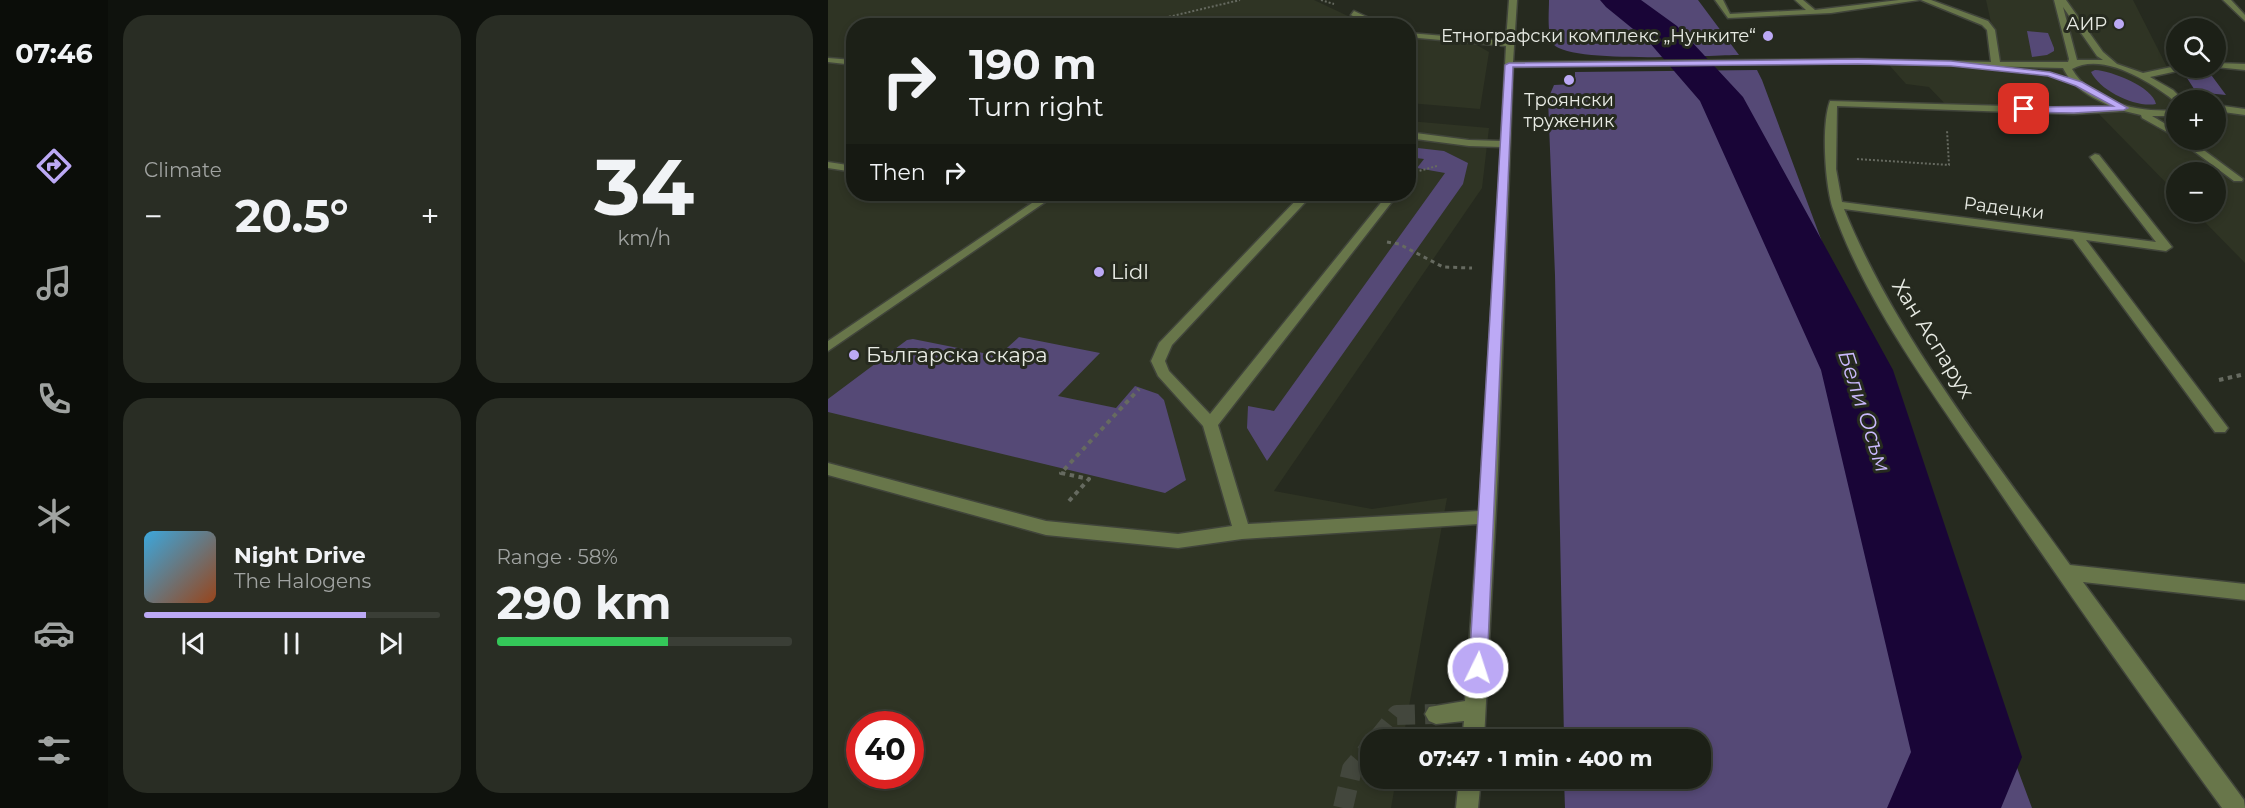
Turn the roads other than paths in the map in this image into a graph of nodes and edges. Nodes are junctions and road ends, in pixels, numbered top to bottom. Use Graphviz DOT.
graph roads {
  1 [pos="1513,0"];
  2 [pos="1719,0"];
  3 [pos="1799,0"];
  4 [pos="1915,0"];
  5 [pos="1925,0"];
  6 [pos="2060,0"];
  7 [pos="2227,0"];
  8 [pos="1813,12"];
  9 [pos="1354,13"];
  10 [pos="1364,18"];
  11 [pos="2245,19"];
  12 [pos="1416,36"];
  13 [pos="1509,44"];
  14 [pos="828,60"];
  15 [pos="846,62"];
  16 [pos="1951,63"];
  17 [pos="846,64"];
  18 [pos="2071,64"];
  19 [pos="1509,65"];
  20 [pos="1996,65"];
  21 [pos="2116,66"];
  22 [pos="2226,66"];
  23 [pos="2245,67"];
  24 [pos="828,71"];
  25 [pos="2166,71"];
  26 [pos="2141,76"];
  27 [pos="2079,84"];
  28 [pos="2166,90"];
  29 [pos="2226,109"];
  30 [pos="2130,110"];
  31 [pos="2245,112"];
  32 [pos="2166,115"];
  33 [pos="2166,129"];
  34 [pos="1416,136"];
  35 [pos="1506,144"];
  36 [pos="2198,150"];
  37 [pos="2211,150"];
  38 [pos="2095,157"];
  39 [pos="828,165"];
  40 [pos="846,168"];
  41 [pos="2242,182"];
  42 [pos="1041,201"];
  43 [pos="1301,201"];
  44 [pos="1387,201"];
  45 [pos="1838,205"];
  46 [pos="2077,236"];
  47 [pos="828,347"];
  48 [pos="1210,424"];
  49 [pos="2220,428"];
  50 [pos="828,469"];
  51 [pos="1487,518"];
  52 [pos="1242,532"];
  53 [pos="2062,572"];
  54 [pos="2245,592"];
  55 [pos="1475,710"];
  56 [pos="1436,714"];
  57 [pos="1474,729"];
  58 [pos="1469,789"];
  59 [pos="1467,808"];
  60 [pos="2236,808"];
  1 -- 13 [label="street"];
  2 -- 8 [label="street"];
  3 -- 8 [label="street"];
  4 -- 8 [label="street"];
  5 -- 20 [label="street"];
  6 -- 18 [label="street"];
  6 -- 21 [label="street"];
  7 -- 11 [label="street"];
  9 -- 10 [label="street"];
  12 -- 13 [label="street"];
  13 -- 19 [label="street"];
  14 -- 15 [label="street"];
  16 -- 19 [label="street"];
  16 -- 20 [label="street"];
  16 -- 27 [label="street"];
  17 -- 24 [label="street"];
  18 -- 20 [label="street"];
  18 -- 21 [label="street"];
  18 -- 27 [label="street"];
  19 -- 35 [label="street"];
  21 -- 26 [label="street"];
  22 -- 23 [label="street"];
  25 -- 26 [label="street"];
  26 -- 28 [label="street"];
  27 -- 30 [label="street"];
  29 -- 31 [label="street"];
  30 -- 32 [label="street"];
  30 -- 33 [label="street"];
  30 -- 45 [label="street, Хан Аспарух"];
  34 -- 35 [label="street"];
  35 -- 51 [label="street"];
  36 -- 41 [label="street"];
  37 -- 41 [label="street"];
  38 -- 46 [label="street, Радецки"];
  39 -- 40 [label="street"];
  42 -- 47 [label="street"];
  43 -- 48 [label="street"];
  44 -- 48 [label="street"];
  45 -- 46 [label="street, Радецки"];
  45 -- 53 [label="street, Хан Аспарух"];
  46 -- 49 [label="street"];
  48 -- 52 [label="street"];
  50 -- 52 [label="street"];
  51 -- 52 [label="street"];
  51 -- 55 [label="street"];
  53 -- 54 [label="street"];
  53 -- 60 [label="street, Хан Аспарух"];
  55 -- 56 [label="street"];
  55 -- 57 [label="street"];
  58 -- 59 [label="street"];
}
